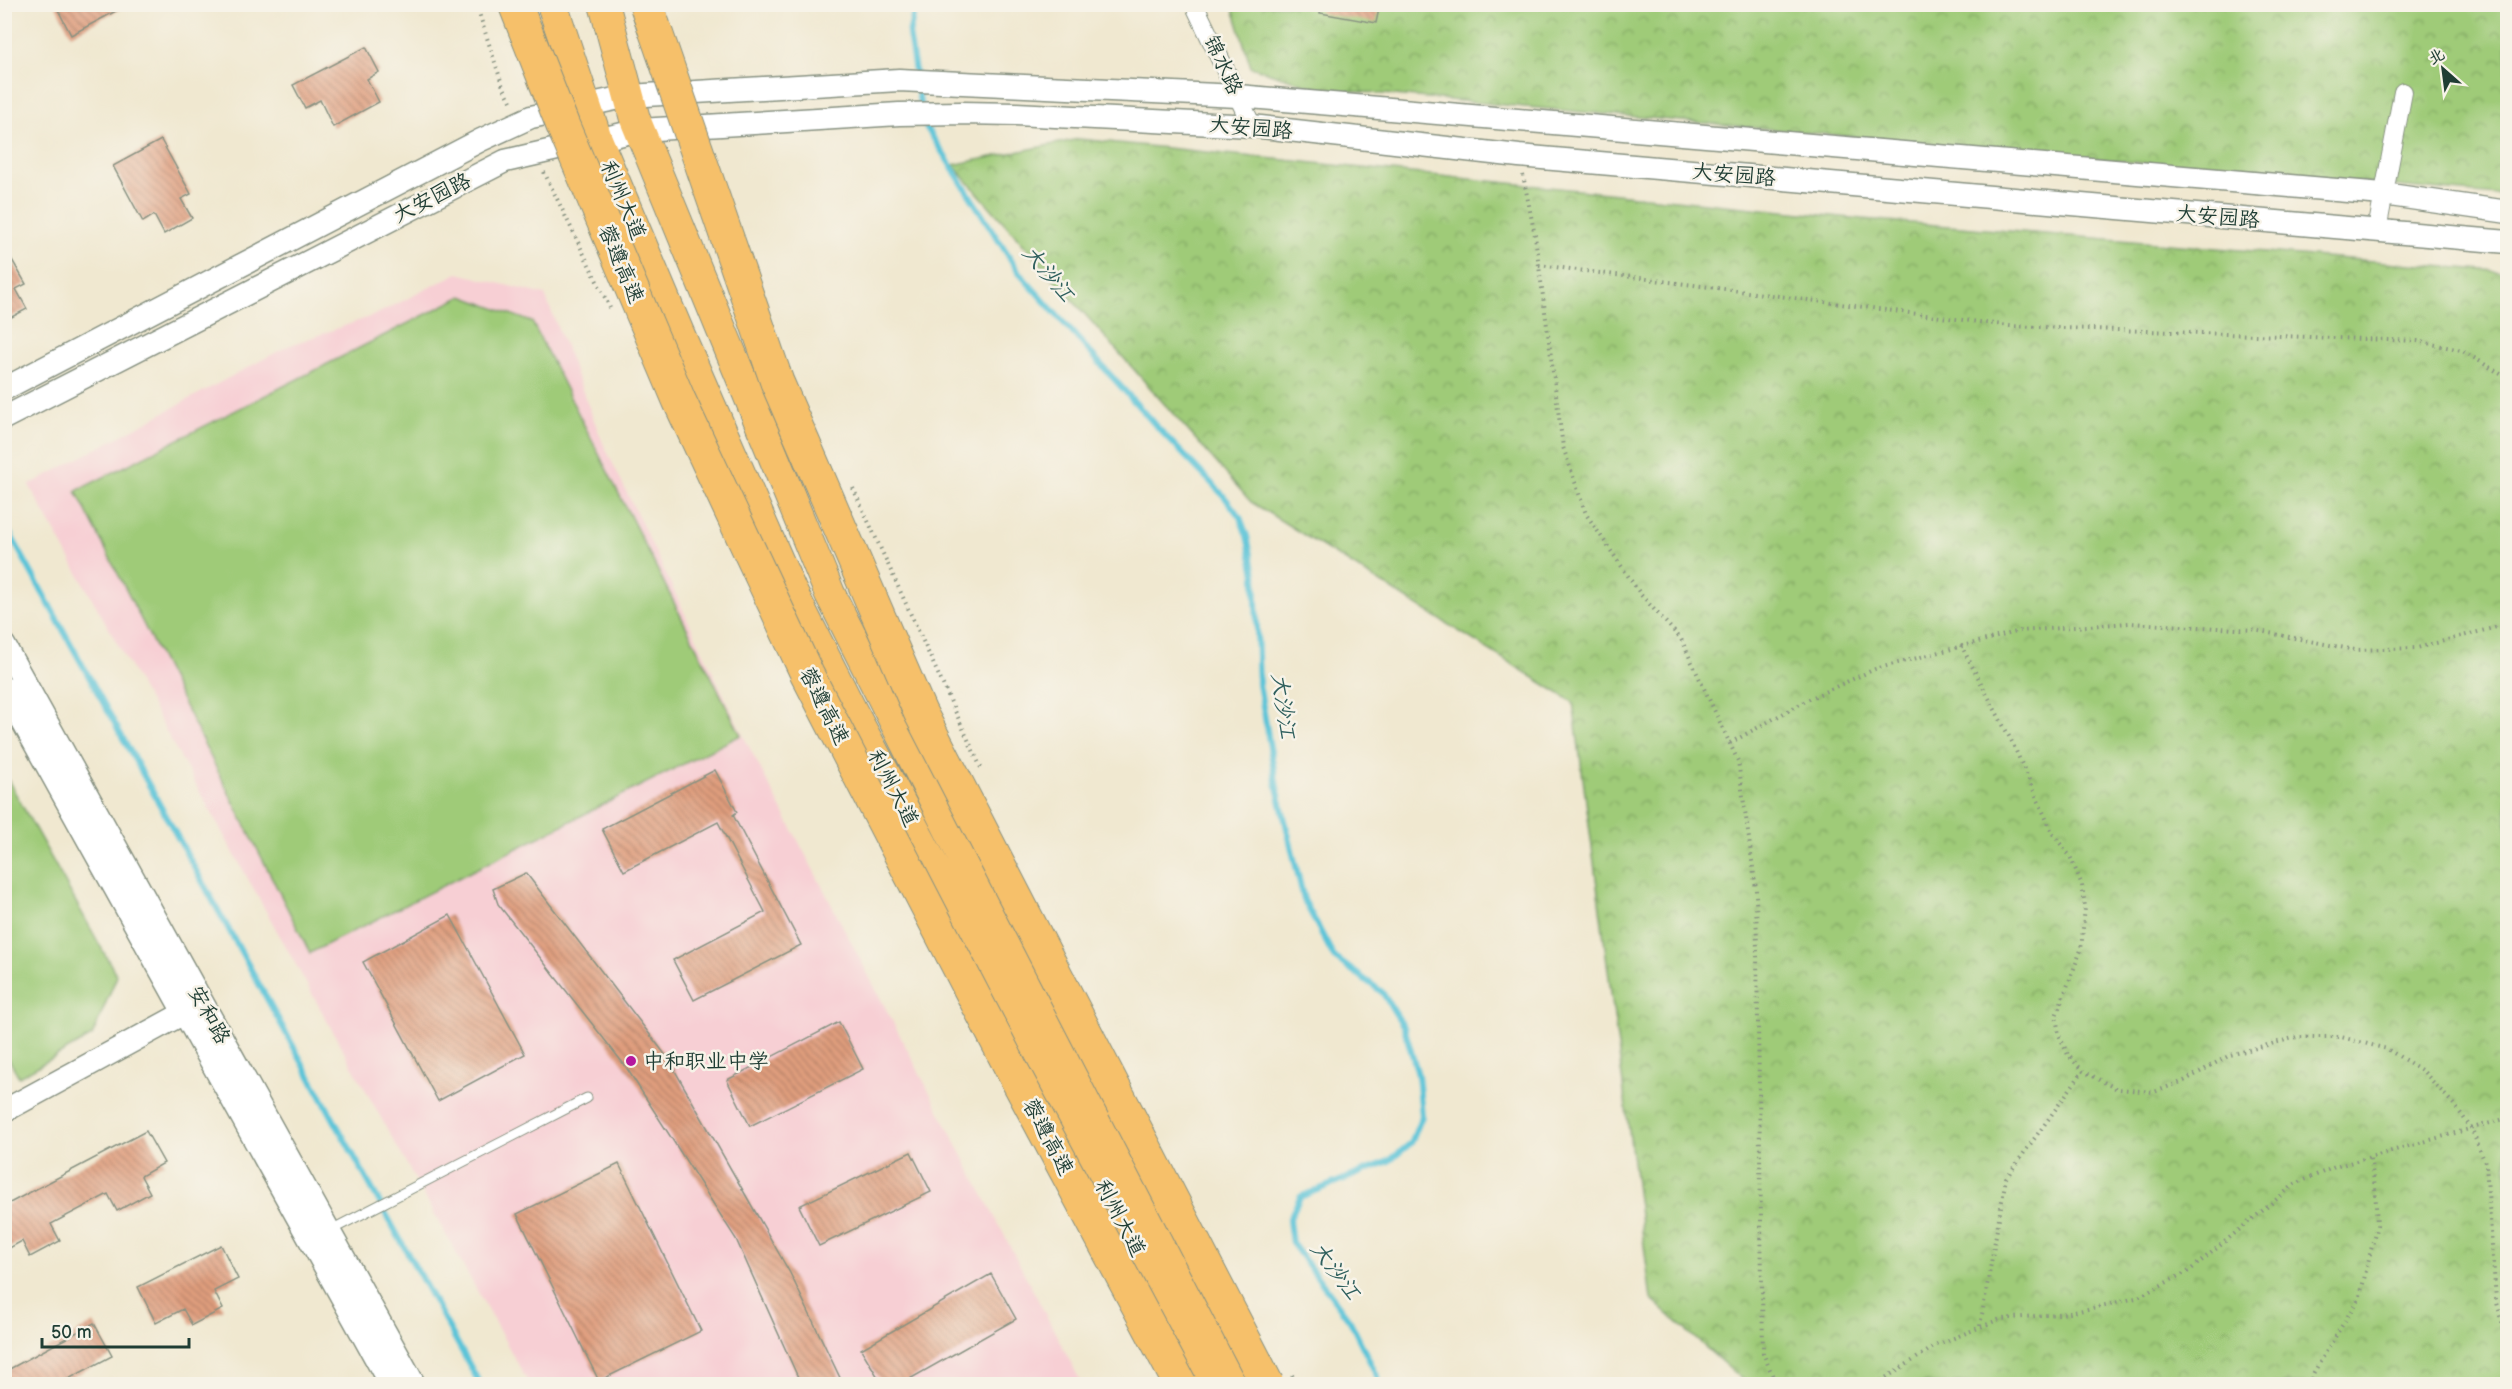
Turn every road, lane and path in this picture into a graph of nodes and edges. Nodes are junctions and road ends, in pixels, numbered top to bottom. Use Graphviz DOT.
graph roads {
  1 [pos="515,4"];
  2 [pos="552,4"];
  3 [pos="604,4"];
  4 [pos="646,4"];
  5 [pos="1194,4"];
  6 [pos="2403,92"];
  7 [pos="629,96"];
  8 [pos="1238,96"];
  9 [pos="586,105"];
  10 [pos="1252,126"];
  11 [pos="639,130"];
  12 [pos="597,139"];
  13 [pos="1519,156"];
  14 [pos="2383,194"];
  15 [pos="2508,212"];
  16 [pos="2377,230"];
  17 [pos="2508,242"];
  18 [pos="1539,265"];
  19 [pos="2508,380"];
  20 [pos="4,390"];
  21 [pos="4,418"];
  22 [pos="852,484"];
  23 [pos="2508,624"];
  24 [pos="4,645"];
  25 [pos="1961,645"];
  26 [pos="4,687"];
  27 [pos="1730,743"];
  28 [pos="984,776"];
  29 [pos="193,1008"];
  30 [pos="2083,1071"];
  31 [pos="587,1098"];
  32 [pos="5,1109"];
  33 [pos="2508,1118"];
  34 [pos="2471,1128"];
  35 [pos="2370,1157"];
  36 [pos="329,1231"];
  37 [pos="1980,1327"];
  38 [pos="2508,1344"];
  39 [pos="1280,1379"];
  40 [pos="390,1384"];
  41 [pos="414,1384"];
  42 [pos="1180,1384"];
  43 [pos="1211,1384"];
  44 [pos="1241,1384"];
  45 [pos="1298,1384"];
  46 [pos="1779,1384"];
  47 [pos="1876,1384"];
  48 [pos="2309,1384"];
  1 -- 42 [label="highway, 蓉遵高速, bridge"];
  2 -- 9 [label="highway, 利州大道"];
  3 -- 7 [label="highway, 利州大道"];
  4 -- 39 [label="highway, bridge"];
  5 -- 8 [label="street, 锦水路"];
  6 -- 14 [label="street"];
  7 -- 8 [label="street"];
  7 -- 9 [label="street"];
  7 -- 11 [label="highway, 利州大道"];
  8 -- 10 [label="street, 锦水路"];
  8 -- 14 [label="street"];
  9 -- 12 [label="highway, 利州大道"];
  9 -- 20 [label="street"];
  10 -- 11 [label="street, 大安园路"];
  10 -- 13 [label="street, 大安园路"];
  11 -- 12 [label="street, 大安园路"];
  11 -- 44 [label="highway, 利州大道"];
  12 -- 21 [label="street, 大安园路"];
  12 -- 43 [label="highway, 利州大道"];
  13 -- 16 [label="street, 大安园路"];
  13 -- 18 [label="path"];
  14 -- 15 [label="street"];
  14 -- 16 [label="street"];
  16 -- 17 [label="street, 大安园路"];
  18 -- 19 [label="path"];
  18 -- 27 [label="path"];
  22 -- 28 [label="path"];
  23 -- 25 [label="path"];
  24 -- 29 [label="street, 安和路"];
  25 -- 27 [label="path"];
  25 -- 30 [label="path"];
  26 -- 29 [label="street, 安和路"];
  27 -- 46 [label="path"];
  29 -- 32 [label="street"];
  29 -- 36 [label="street, 安和路"];
  29 -- 40 [label="street, 安和路"];
  30 -- 34 [label="path"];
  30 -- 37 [label="path"];
  31 -- 36 [label="lane"];
  33 -- 34 [label="path"];
  34 -- 35 [label="path"];
  34 -- 38 [label="path"];
  35 -- 37 [label="path"];
  35 -- 48 [label="path"];
  36 -- 41 [label="street, 安和路"];
  37 -- 47 [label="path"];
  39 -- 45 [label="path"];
}
